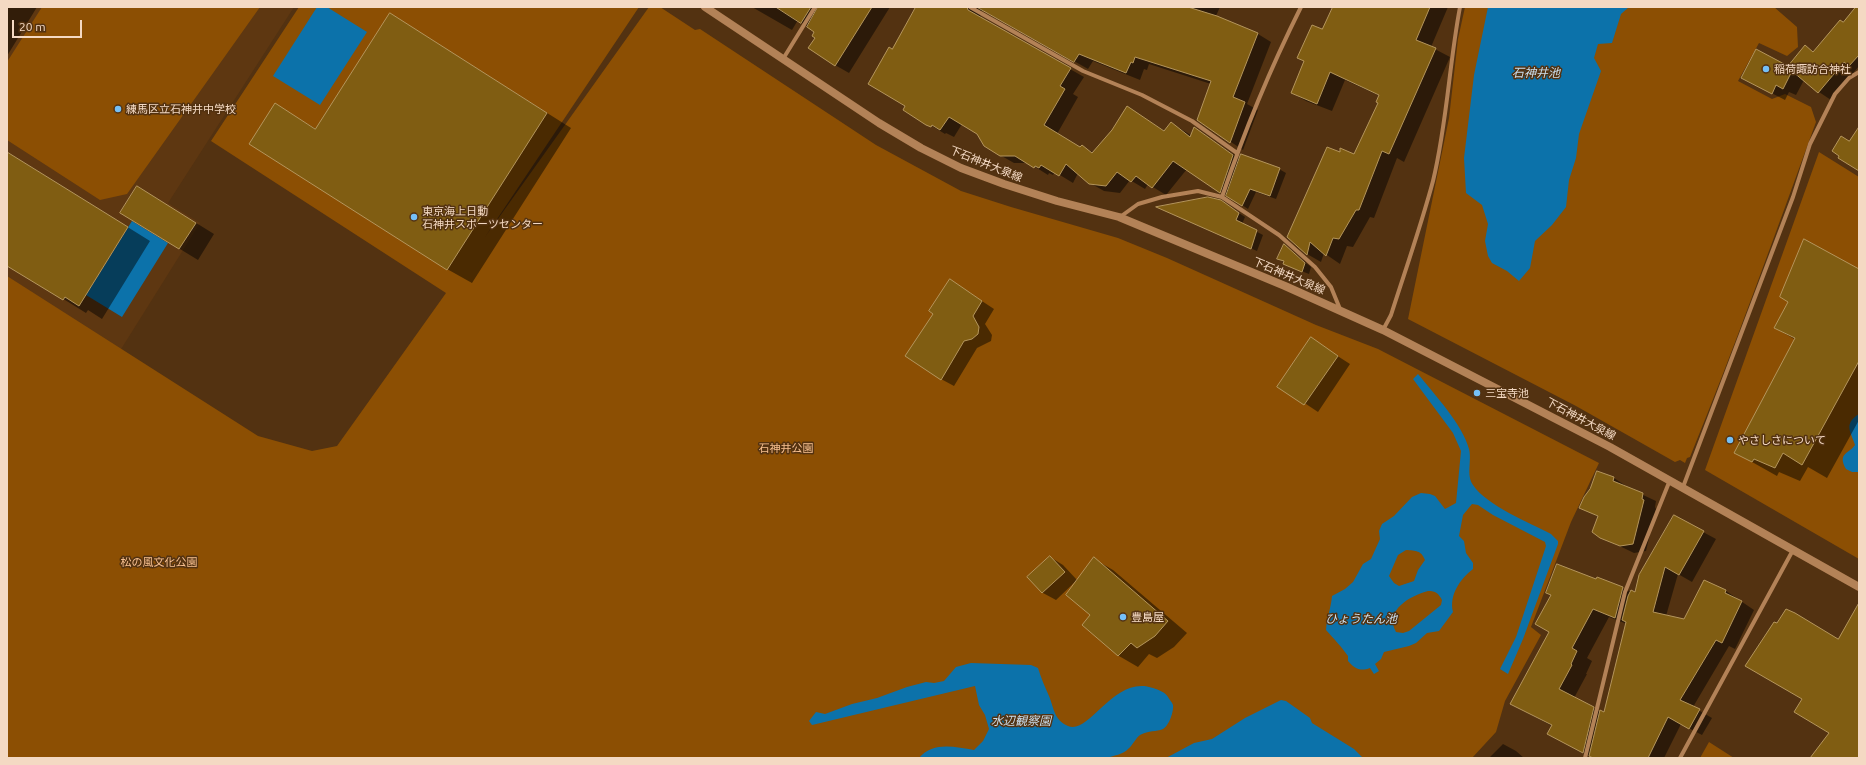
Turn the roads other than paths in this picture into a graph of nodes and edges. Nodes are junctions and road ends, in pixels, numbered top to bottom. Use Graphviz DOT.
graph roads {
  1 [pos="705,7"];
  2 [pos="815,7"];
  3 [pos="970,7"];
  4 [pos="1301,7"];
  5 [pos="1460,7"];
  6 [pos="783,59"];
  7 [pos="1859,72"];
  8 [pos="1237,153"];
  9 [pos="1222,197"];
  10 [pos="1119,217"];
  11 [pos="1340,310"];
  12 [pos="1383,330"];
  13 [pos="1670,480"];
  14 [pos="1683,487"];
  15 [pos="1793,550"];
  16 [pos="1859,587"];
  17 [pos="1586,758"];
  18 [pos="1680,758"];
  1 -- 6 [label="main road, 下石神井大泉線"];
  2 -- 6 [label="street"];
  3 -- 8 [label="street"];
  4 -- 8 [label="street"];
  5 -- 12 [label="street"];
  6 -- 10 [label="main road, 下石神井大泉線"];
  7 -- 14 [label="street"];
  8 -- 9 [label="street"];
  9 -- 10 [label="street"];
  9 -- 11 [label="street"];
  10 -- 11 [label="main road, 下石神井大泉線"];
  11 -- 12 [label="main road, 下石神井大泉線"];
  12 -- 13 [label="main road, 下石神井大泉線"];
  13 -- 14 [label="main road, 下石神井大泉線"];
  13 -- 17 [label="street"];
  14 -- 15 [label="main road, 下石神井大泉線"];
  15 -- 16 [label="main road, 下石神井大泉線"];
  15 -- 18 [label="street"];
}
